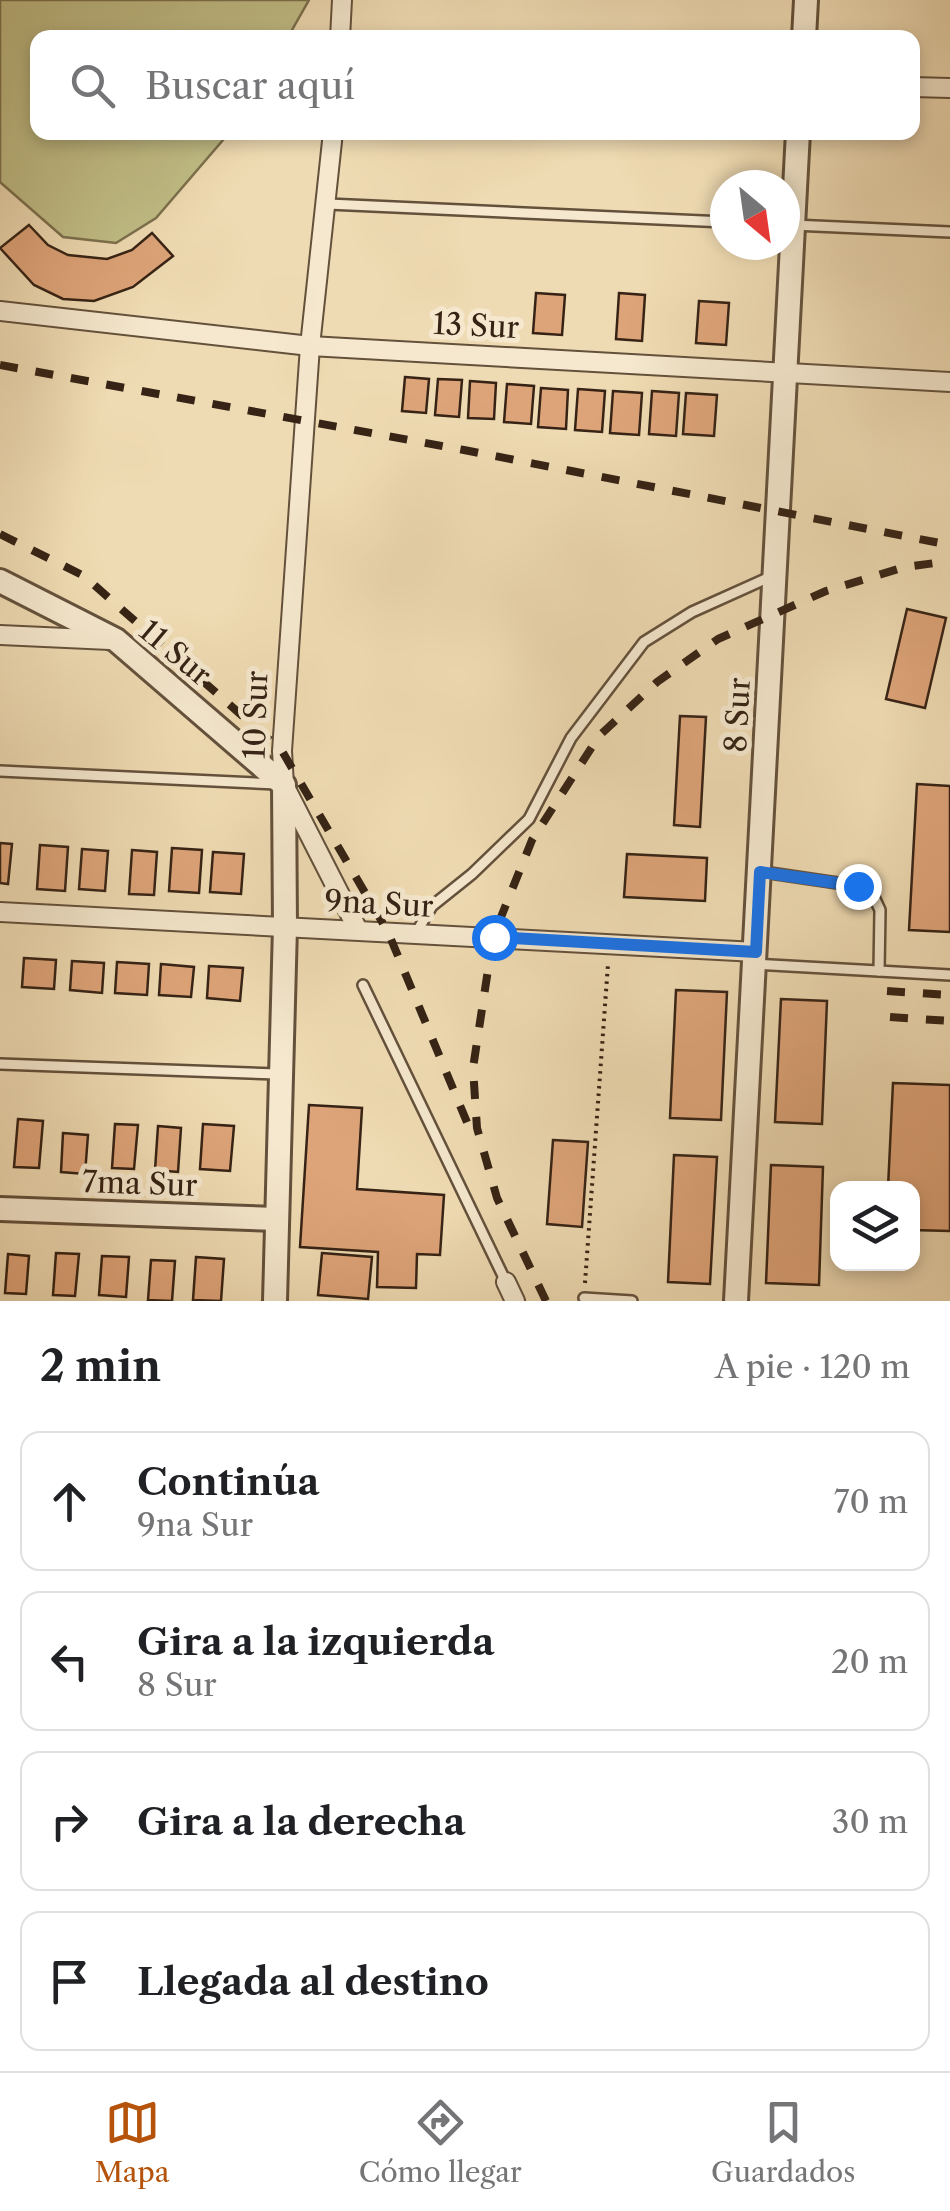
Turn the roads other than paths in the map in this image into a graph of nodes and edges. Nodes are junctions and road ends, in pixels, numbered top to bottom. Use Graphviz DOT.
graph roads {
  1 [pos="342,0"];
  2 [pos="806,0"];
  3 [pos="340,30"];
  4 [pos="804,30"];
  5 [pos="920,86"];
  6 [pos="950,88"];
  7 [pos="332,140"];
  8 [pos="797,140"];
  9 [pos="794,170"];
  10 [pos="328,204"];
  11 [pos="710,221"];
  12 [pos="800,225"];
  13 [pos="950,232"];
  14 [pos="788,260"];
  15 [pos="0,311"];
  16 [pos="310,346"];
  17 [pos="784,375"];
  18 [pos="950,382"];
  19 [pos="774,575"];
  20 [pos="0,581"];
  21 [pos="0,635"];
  22 [pos="116,640"];
  23 [pos="0,771"];
  24 [pos="284,785"];
  25 [pos="760,872"];
  26 [pos="0,912"];
  27 [pos="285,927"];
  28 [pos="358,930"];
  29 [pos="416,933"];
  30 [pos="755,958"];
  31 [pos="879,971"];
  32 [pos="950,975"];
  33 [pos="363,985"];
  34 [pos="0,1064"];
  35 [pos="280,1074"];
  36 [pos="0,1208"];
  37 [pos="277,1219"];
  38 [pos="506,1282"];
  39 [pos="584,1298"];
  40 [pos="275,1301"];
  41 [pos="516,1301"];
  42 [pos="632,1301"];
  43 [pos="736,1301"];
  1 -- 3 [label="street"];
  2 -- 4 [label="street"];
  5 -- 6 [label="street"];
  7 -- 10 [label="street, 10 Sur"];
  8 -- 9 [label="street, 8 Sur"];
  10 -- 11 [label="lane"];
  10 -- 16 [label="street, 10 Sur"];
  12 -- 13 [label="lane"];
  14 -- 17 [label="street, 8 Sur"];
  15 -- 16 [label="street, 13 Sur"];
  16 -- 17 [label="street, 13 Sur"];
  16 -- 24 [label="street, 10 Sur"];
  17 -- 18 [label="street, 13 Sur"];
  17 -- 19 [label="street, 8 Sur"];
  19 -- 25 [label="street, 8 Sur"];
  19 -- 29 [label="lane"];
  20 -- 22 [label="street"];
  21 -- 22 [label="street, 11 Sur"];
  22 -- 24 [label="street, 11 Sur"];
  23 -- 24 [label="lane"];
  24 -- 27 [label="street, 10 Sur"];
  24 -- 28 [label="street"];
  25 -- 30 [label="street, 8 Sur"];
  25 -- 31 [label="lane"];
  26 -- 27 [label="street, 9na Sur"];
  27 -- 28 [label="street, 9na Sur"];
  27 -- 35 [label="street, 10 Sur"];
  28 -- 29 [label="street, 9na Sur"];
  29 -- 30 [label="street, 9na Sur"];
  30 -- 31 [label="lane"];
  30 -- 43 [label="street, 8 Sur"];
  31 -- 32 [label="lane"];
  33 -- 38 [label="lane"];
  34 -- 35 [label="lane"];
  35 -- 37 [label="street, 10 Sur"];
  36 -- 37 [label="street, 7ma Sur"];
  37 -- 40 [label="street, 10 Sur"];
  38 -- 41 [label="street"];
  39 -- 42 [label="lane"];
}
